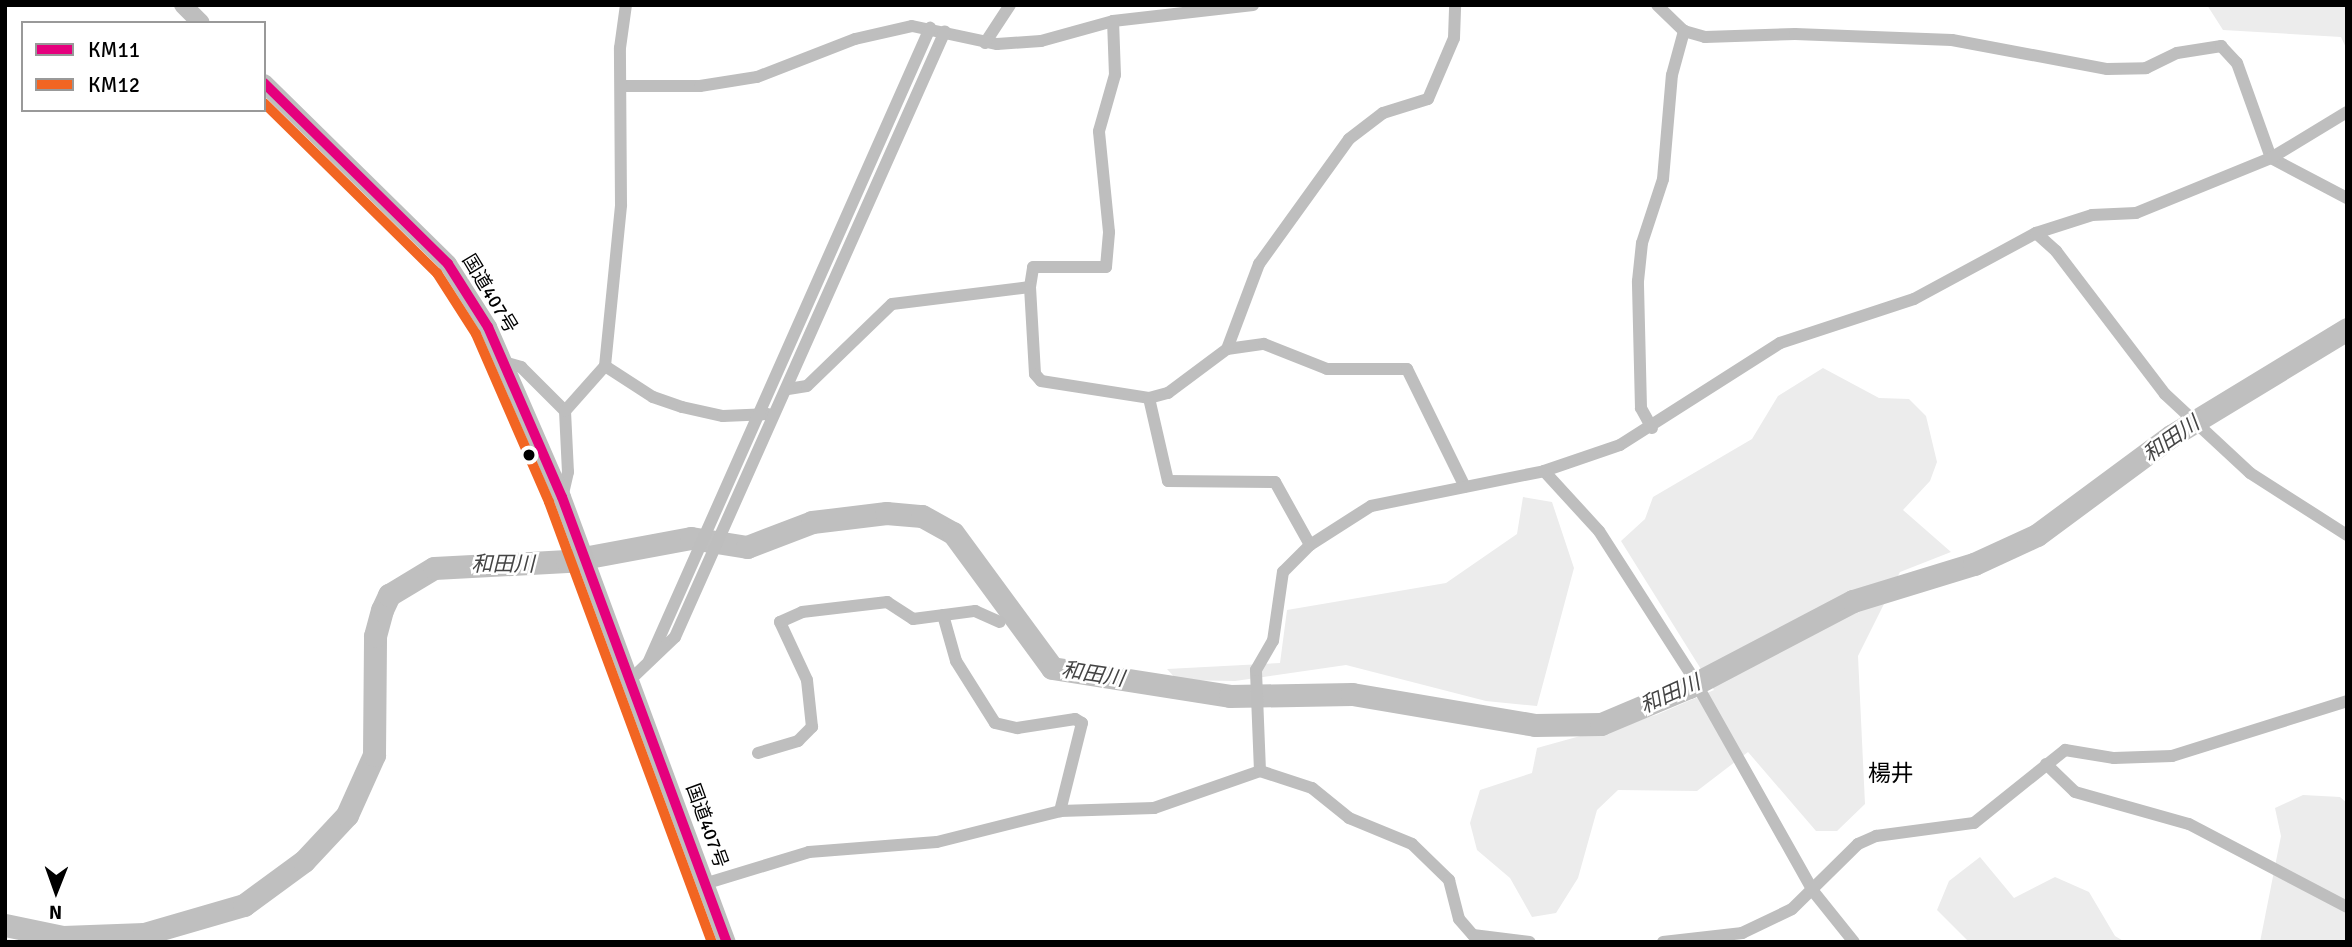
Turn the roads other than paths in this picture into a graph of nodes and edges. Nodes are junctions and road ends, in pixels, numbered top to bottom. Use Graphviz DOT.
graph roads {
  1 [pos="183,5"];
  2 [pos="626,5"];
  3 [pos="1010,5"];
  4 [pos="1253,5"];
  5 [pos="1455,5"];
  6 [pos="1657,5"];
  7 [pos="1171,11"];
  8 [pos="199,21"];
  9 [pos="1113,21"];
  10 [pos="930,28"];
  11 [pos="945,31"];
  12 [pos="1684,32"];
  13 [pos="985,43"];
  14 [pos="266,85"];
  15 [pos="622,86"];
  16 [pos="2347,112"];
  17 [pos="2271,158"];
  18 [pos="2347,198"];
  19 [pos="2036,233"];
  20 [pos="1030,287"];
  21 [pos="1227,349"];
  22 [pos="504,362"];
  23 [pos="605,366"];
  24 [pos="788,389"];
  25 [pos="1149,398"];
  26 [pos="565,411"];
  27 [pos="769,414"];
  28 [pos="1652,428"];
  29 [pos="1544,471"];
  30 [pos="1465,487"];
  31 [pos="562,497"];
  32 [pos="2347,535"];
  33 [pos="1310,545"];
  34 [pos="943,615"];
  35 [pos="1000,622"];
  36 [pos="630,680"];
  37 [pos="2347,701"];
  38 [pos="758,753"];
  39 [pos="2046,764"];
  40 [pos="1260,771"];
  41 [pos="1060,811"];
  42 [pos="704,884"];
  43 [pos="1813,891"];
  44 [pos="2347,907"];
  45 [pos="727,942"];
  46 [pos="1530,942"];
  47 [pos="1663,942"];
  48 [pos="1854,942"];
  1 -- 8 [label="highway"];
  2 -- 15 [label="street"];
  3 -- 13 [label="street"];
  4 -- 7 [label="street"];
  5 -- 21 [label="street"];
  6 -- 12 [label="street"];
  7 -- 9 [label="street"];
  9 -- 13 [label="street"];
  9 -- 20 [label="street"];
  10 -- 11 [label="street"];
  10 -- 15 [label="street"];
  10 -- 27 [label="street"];
  11 -- 13 [label="street"];
  11 -- 24 [label="street"];
  12 -- 17 [label="street"];
  12 -- 28 [label="street"];
  14 -- 22 [label="highway, 国道407号"];
  15 -- 23 [label="street"];
  16 -- 17 [label="street"];
  17 -- 18 [label="street"];
  17 -- 19 [label="street"];
  19 -- 28 [label="street"];
  19 -- 32 [label="street"];
  20 -- 24 [label="street"];
  20 -- 25 [label="street"];
  21 -- 25 [label="street"];
  21 -- 30 [label="street"];
  22 -- 26 [label="street"];
  22 -- 31 [label="highway, 国道407号"];
  23 -- 26 [label="street"];
  23 -- 27 [label="street"];
  24 -- 27 [label="street"];
  25 -- 33 [label="street"];
  26 -- 31 [label="street"];
  27 -- 36 [label="street"];
  28 -- 29 [label="street"];
  29 -- 30 [label="street"];
  29 -- 43 [label="street"];
  30 -- 33 [label="street"];
  31 -- 36 [label="highway, 国道407号"];
  33 -- 40 [label="street"];
  34 -- 35 [label="street"];
  34 -- 38 [label="street"];
  34 -- 41 [label="street"];
  36 -- 42 [label="highway, 国道407号"];
  37 -- 39 [label="street"];
  39 -- 43 [label="street"];
  39 -- 44 [label="street"];
  40 -- 41 [label="street"];
  40 -- 46 [label="street"];
  41 -- 42 [label="street"];
  42 -- 45 [label="highway, 国道407号"];
  43 -- 47 [label="street"];
  43 -- 48 [label="street"];
}
